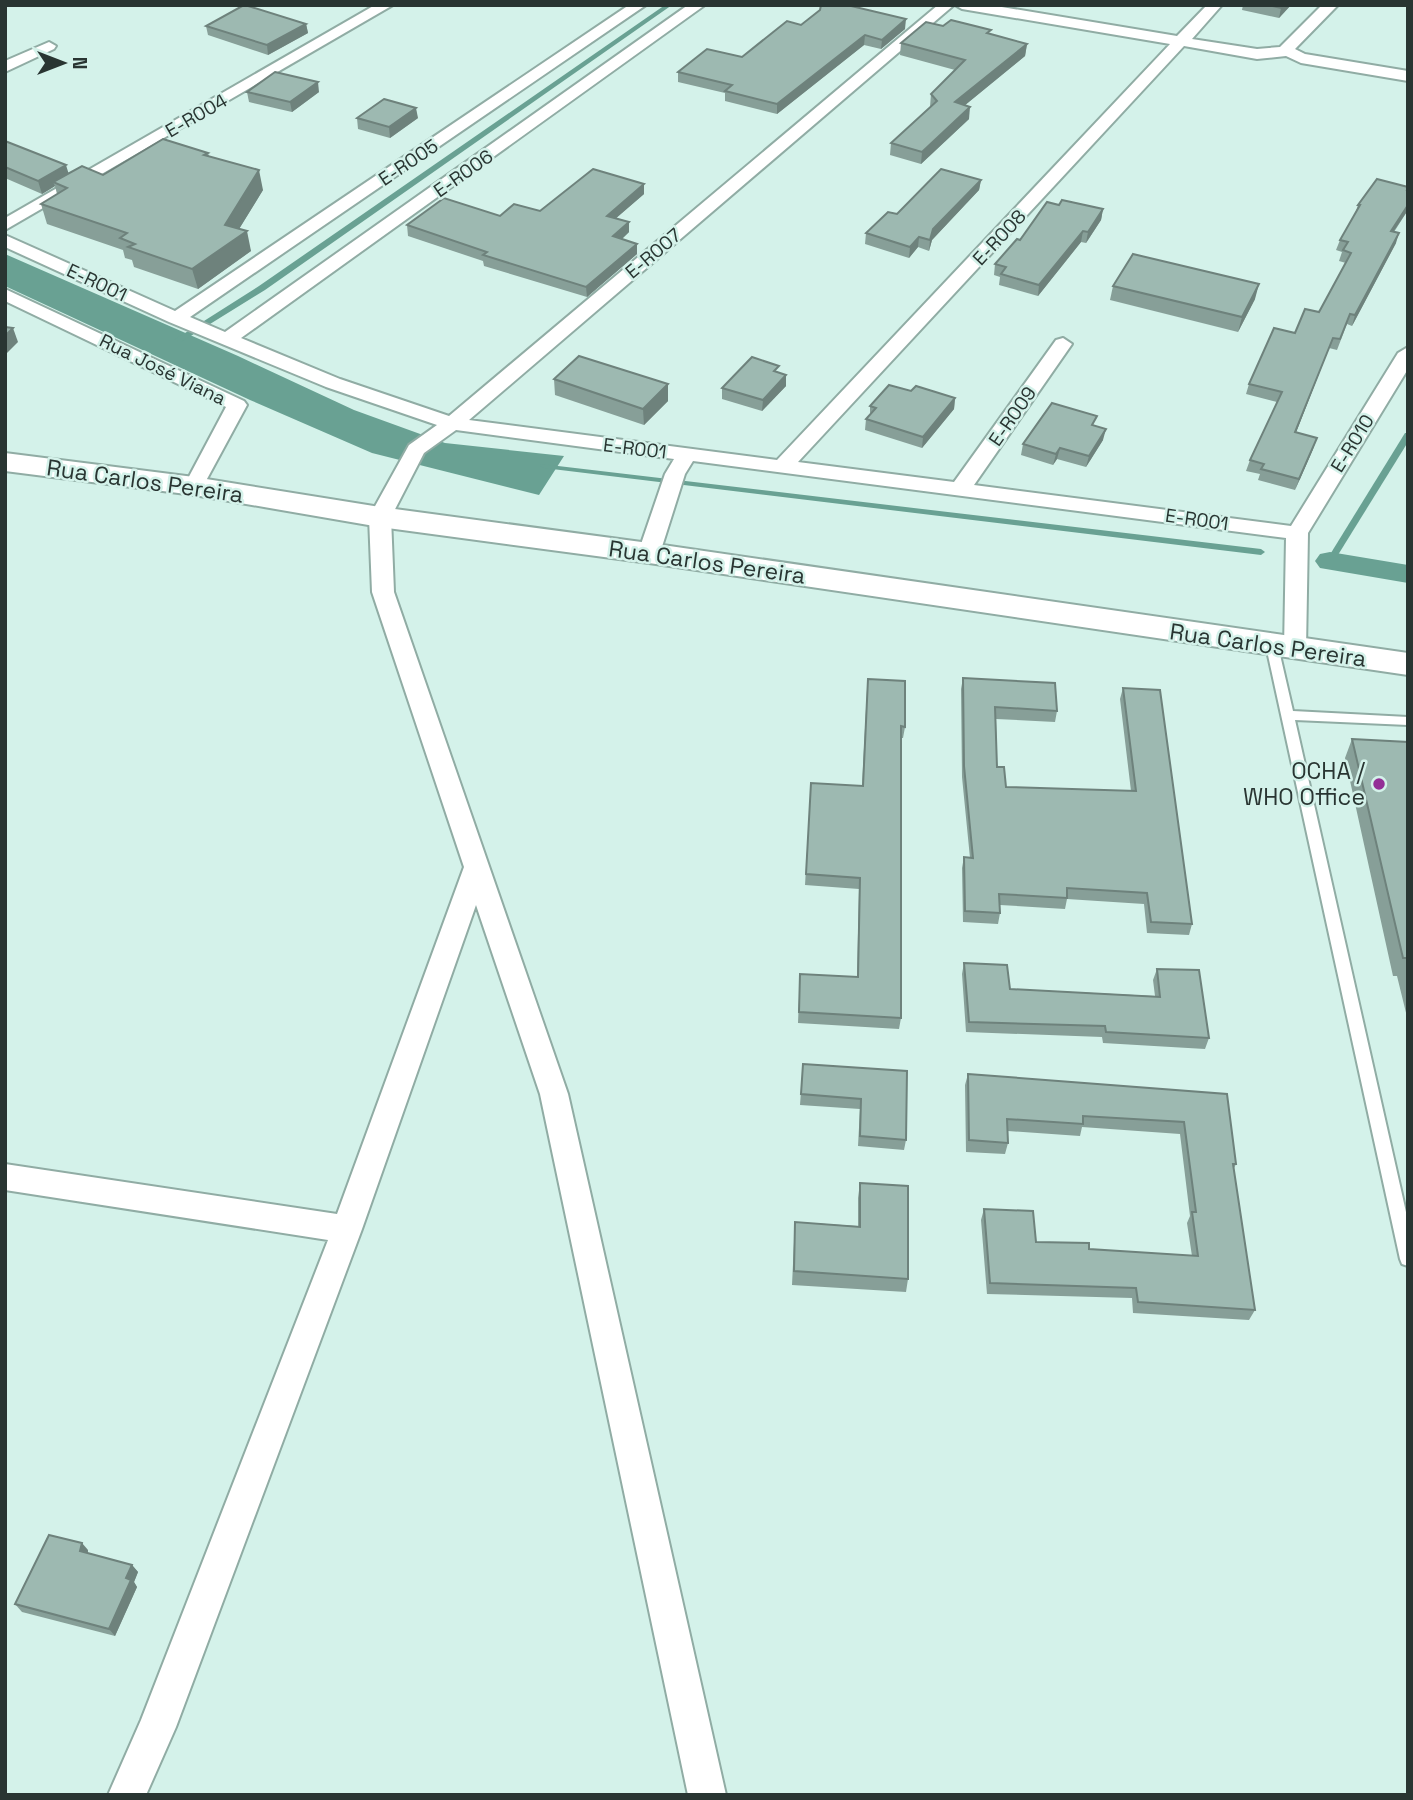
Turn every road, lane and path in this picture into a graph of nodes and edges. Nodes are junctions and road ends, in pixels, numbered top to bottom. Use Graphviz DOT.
graph roads {
  1 [pos="386,5"];
  2 [pos="639,5"];
  3 [pos="698,5"];
  4 [pos="947,5"];
  5 [pos="962,5"];
  6 [pos="1214,5"];
  7 [pos="1331,5"];
  8 [pos="1182,43"];
  9 [pos="49,46"];
  10 [pos="1289,51"];
  11 [pos="5,67"];
  12 [pos="1408,76"];
  13 [pos="5,225"];
  14 [pos="5,240"];
  15 [pos="5,294"];
  16 [pos="176,318"];
  17 [pos="227,339"];
  18 [pos="1063,344"];
  19 [pos="1408,353"];
  20 [pos="452,424"];
  21 [pos="687,454"];
  22 [pos="5,462"];
  23 [pos="782,467"];
  24 [pos="194,486"];
  25 [pos="961,488"];
  26 [pos="380,517"];
  27 [pos="1297,533"];
  28 [pos="649,553"];
  29 [pos="1283,648"];
  30 [pos="1408,664"];
  31 [pos="1289,715"];
  32 [pos="1408,721"];
  33 [pos="477,867"];
  34 [pos="5,1177"];
  35 [pos="346,1229"];
  36 [pos="1408,1259"];
  37 [pos="127,1795"];
  38 [pos="707,1795"];
  1 -- 13 [label="street, E-R004"];
  2 -- 16 [label="street, E-R005"];
  3 -- 17 [label="street, E-R006"];
  4 -- 20 [label="street, E-R007"];
  5 -- 8 [label="street"];
  6 -- 8 [label="street, E-R008"];
  7 -- 10 [label="street"];
  8 -- 10 [label="street"];
  8 -- 23 [label="street, E-R008"];
  9 -- 11 [label="street"];
  10 -- 12 [label="street"];
  14 -- 16 [label="street, E-R001"];
  15 -- 24 [label="street, Rua José Viana"];
  16 -- 17 [label="street, E-R001"];
  17 -- 20 [label="street, E-R001"];
  18 -- 25 [label="street, E-R009"];
  19 -- 27 [label="street, E-R010"];
  20 -- 21 [label="street, E-R001"];
  20 -- 26 [label="street, E-R007"];
  21 -- 23 [label="street, E-R001"];
  21 -- 28 [label="street"];
  22 -- 24 [label="street, Rua Carlos Pereira"];
  23 -- 25 [label="street, E-R001"];
  24 -- 26 [label="street, Rua Carlos Pereira"];
  25 -- 27 [label="street, E-R001"];
  26 -- 28 [label="street, Rua Carlos Pereira"];
  26 -- 33 [label="street"];
  27 -- 29 [label="street"];
  28 -- 29 [label="street, Rua Carlos Pereira"];
  29 -- 30 [label="street, Rua Carlos Pereira"];
  29 -- 31 [label="lane"];
  31 -- 32 [label="lane"];
  31 -- 36 [label="lane"];
  33 -- 35 [label="street"];
  33 -- 38 [label="street"];
  34 -- 35 [label="street"];
  35 -- 37 [label="street"];
}
